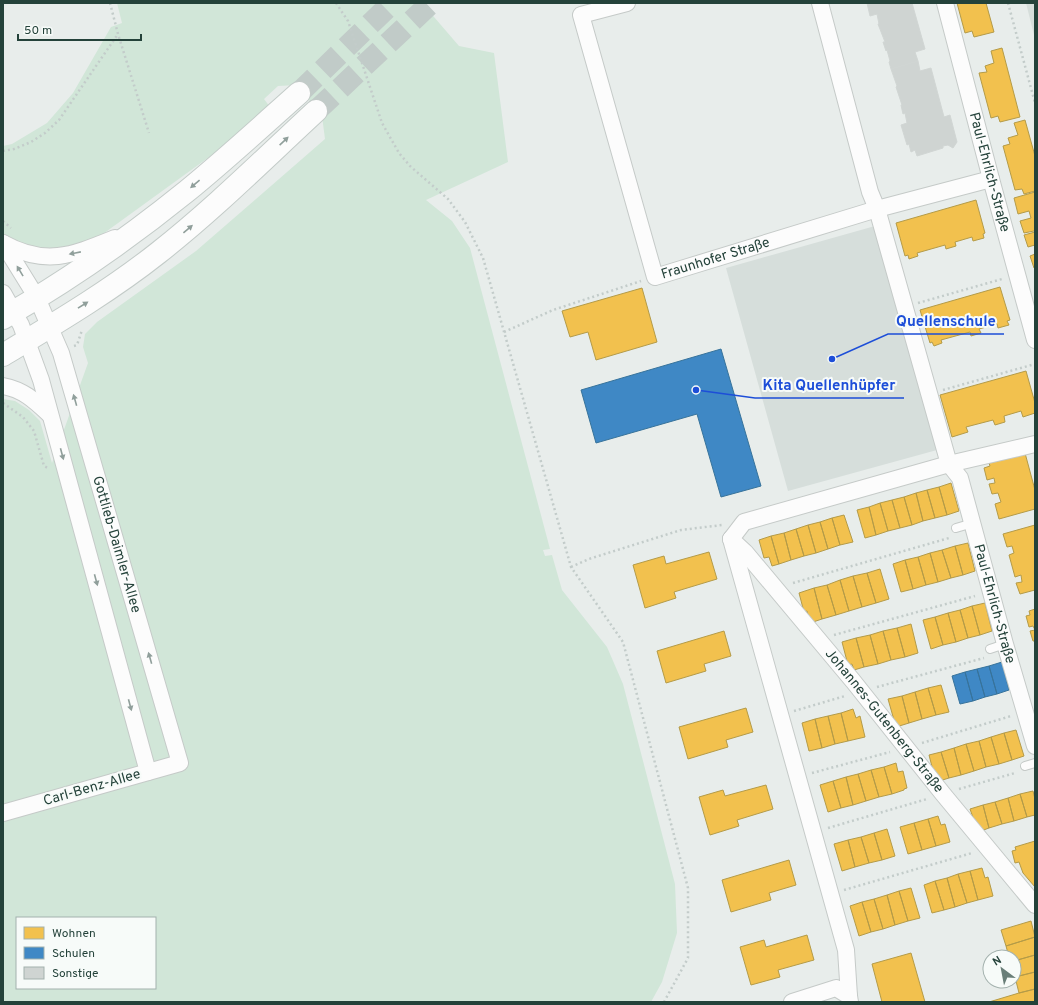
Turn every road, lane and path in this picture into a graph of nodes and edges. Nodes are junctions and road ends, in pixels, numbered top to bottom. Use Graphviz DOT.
graph roads {
  1 [pos="110,3"];
  2 [pos="336,3"];
  3 [pos="626,3"];
  4 [pos="820,3"];
  5 [pos="945,3"];
  6 [pos="1008,3"];
  7 [pos="118,34"];
  8 [pos="299,93"];
  9 [pos="1035,103"];
  10 [pos="316,111"];
  11 [pos="149,133"];
  12 [pos="3,151"];
  13 [pos="991,179"];
  14 [pos="876,209"];
  15 [pos="137,229"];
  16 [pos="3,243"];
  17 [pos="1017,274"];
  18 [pos="655,277"];
  19 [pos="3,293"];
  20 [pos="37,298"];
  21 [pos="904,306"];
  22 [pos="9,315"];
  23 [pos="50,326"];
  24 [pos="504,332"];
  25 [pos="27,340"];
  26 [pos="1035,340"];
  27 [pos="3,355"];
  28 [pos="1035,364"];
  29 [pos="3,386"];
  30 [pos="929,394"];
  31 [pos="3,403"];
  32 [pos="52,416"];
  33 [pos="1035,444"];
  34 [pos="949,464"];
  35 [pos="68,477"];
  36 [pos="744,522"];
  37 [pos="973,523"];
  38 [pos="956,532"];
  39 [pos="731,539"];
  40 [pos="571,567"];
  41 [pos="775,588"];
  42 [pos="980,595"];
  43 [pos="817,640"];
  44 [pos="995,650"];
  45 [pos="861,691"];
  46 [pos="780,715"];
  47 [pos="1035,746"];
  48 [pos="180,763"];
  49 [pos="1035,763"];
  50 [pos="1025,766"];
  51 [pos="148,772"];
  52 [pos="1016,773"];
  53 [pos="943,794"];
  54 [pos="3,813"];
  55 [pos="813,832"];
  56 [pos="972,853"];
  57 [pos="830,894"];
  58 [pos="1035,904"];
  59 [pos="845,996"];
  60 [pos="664,1002"];
  61 [pos="792,1002"];
  1 -- 7 [label="path"];
  2 -- 24 [label="path"];
  3 -- 18 [label="street, Fraunhofer Straße"];
  4 -- 14 [label="street, Paul-Ehrlich-Straße"];
  5 -- 13 [label="street, Paul-Ehrlich-Straße"];
  6 -- 9 [label="path"];
  7 -- 11 [label="path"];
  7 -- 12 [label="path"];
  8 -- 15 [label="main road, one-way"];
  23 -- 10 [label="main road, one-way"];
  13 -- 14 [label="street, Fraunhofer Straße"];
  13 -- 17 [label="street, Paul-Ehrlich-Straße"];
  14 -- 18 [label="street, Fraunhofer Straße"];
  14 -- 21 [label="street, Paul-Ehrlich-Straße"];
  15 -- 16 [label="street, one-way"];
  15 -- 20 [label="main road"];
  20 -- 16 [label="street, Gottlieb-Daimler-Allee, one-way"];
  17 -- 21 [label="path"];
  17 -- 26 [label="street, Paul-Ehrlich-Straße"];
  18 -- 24 [label="path"];
  19 -- 22 [label="street, Gottlieb-Daimler-Allee"];
  20 -- 22 [label="main road"];
  20 -- 23 [label="street, Gottlieb-Daimler-Allee"];
  21 -- 30 [label="street, Paul-Ehrlich-Straße"];
  22 -- 25 [label="street, Gottlieb-Daimler-Allee"];
  23 -- 25 [label="main road"];
  48 -- 23 [label="street, Gottlieb-Daimler-Allee, one-way"];
  24 -- 40 [label="path"];
  25 -- 27 [label="main road"];
  25 -- 32 [label="street, Gottlieb-Daimler-Allee"];
  28 -- 30 [label="path"];
  29 -- 32 [label="street"];
  30 -- 34 [label="street, Paul-Ehrlich-Straße"];
  31 -- 35 [label="path"];
  32 -- 35 [label="street, Gottlieb-Daimler-Allee, one-way"];
  33 -- 34 [label="street"];
  34 -- 36 [label="street"];
  34 -- 37 [label="street, Paul-Ehrlich-Straße"];
  35 -- 51 [label="street, Gottlieb-Daimler-Allee, one-way"];
  36 -- 39 [label="street"];
  36 -- 40 [label="path"];
  37 -- 38 [label="lane"];
  37 -- 44 [label="street, Paul-Ehrlich-Straße"];
  38 -- 41 [label="path"];
  39 -- 41 [label="street, Johannes-Gutenberg-Straße"];
  39 -- 46 [label="street"];
  40 -- 60 [label="path"];
  41 -- 43 [label="street, Johannes-Gutenberg-Straße"];
  42 -- 43 [label="path"];
  43 -- 45 [label="street, Johannes-Gutenberg-Straße"];
  44 -- 45 [label="path"];
  44 -- 47 [label="street, Paul-Ehrlich-Straße"];
  45 -- 46 [label="path"];
  45 -- 53 [label="street, Johannes-Gutenberg-Straße"];
  46 -- 55 [label="street"];
  48 -- 51 [label="street, Carl-Benz-Allee"];
  49 -- 50 [label="lane"];
  51 -- 54 [label="street, Carl-Benz-Allee"];
  52 -- 53 [label="path"];
  53 -- 55 [label="path"];
  53 -- 58 [label="street, Johannes-Gutenberg-Straße"];
  55 -- 57 [label="street"];
  56 -- 57 [label="path"];
  57 -- 59 [label="street"];
  59 -- 61 [label="street"];
}
